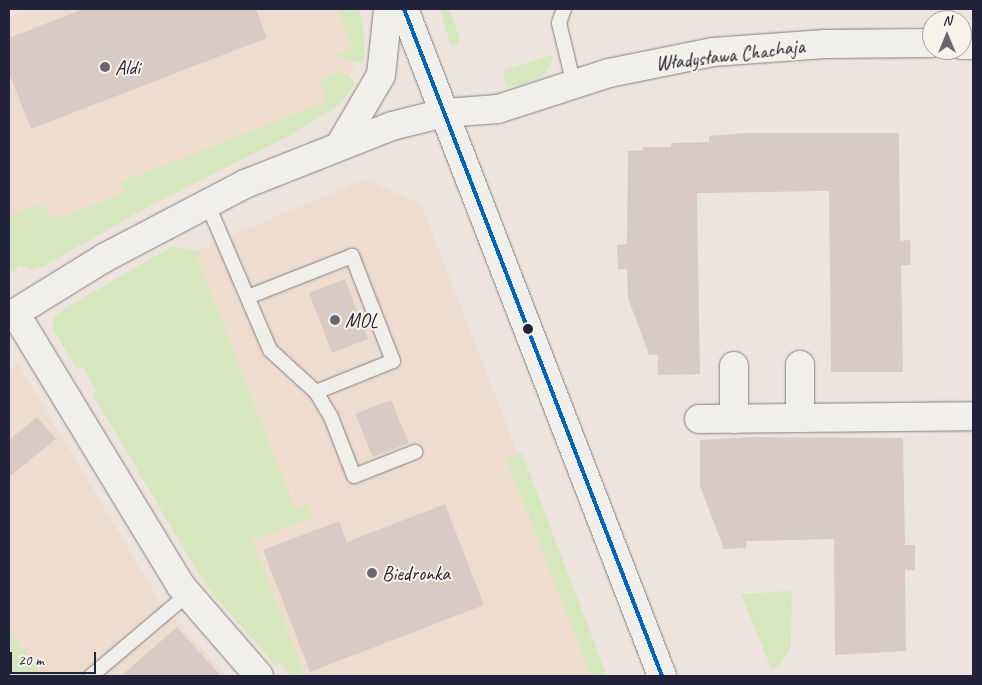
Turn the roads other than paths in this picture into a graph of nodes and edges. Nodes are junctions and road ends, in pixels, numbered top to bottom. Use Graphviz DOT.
graph roads {
  1 [pos="388,9"];
  2 [pos="404,9"];
  3 [pos="564,9"];
  4 [pos="922,44"];
  5 [pos="574,85"];
  6 [pos="444,113"];
  7 [pos="340,145"];
  8 [pos="207,203"];
  9 [pos="248,297"];
  10 [pos="11,310"];
  11 [pos="800,365"];
  12 [pos="734,366"];
  13 [pos="316,392"];
  14 [pos="973,416"];
  15 [pos="800,418"];
  16 [pos="699,419"];
  17 [pos="734,419"];
  18 [pos="415,452"];
  19 [pos="187,594"];
  20 [pos="91,676"];
  21 [pos="259,676"];
  22 [pos="662,676"];
  1 -- 7 [label="street"];
  2 -- 6 [label="street"];
  3 -- 5 [label="lane"];
  4 -- 5 [label="street, Władysława Chachaja"];
  5 -- 6 [label="street, Władysława Chachaja"];
  6 -- 7 [label="street, Władysława Chachaja"];
  6 -- 22 [label="street"];
  7 -- 8 [label="street, Władysława Chachaja"];
  8 -- 9 [label="lane"];
  8 -- 10 [label="street, Władysława Chachaja"];
  9 -- 13 [label="lane"];
  9 -- 13 [label="lane"];
  10 -- 19 [label="street"];
  11 -- 15 [label="street"];
  12 -- 17 [label="street"];
  13 -- 18 [label="lane"];
  14 -- 15 [label="street"];
  15 -- 17 [label="street"];
  16 -- 17 [label="street"];
  19 -- 20 [label="lane"];
  19 -- 21 [label="street"];
}
